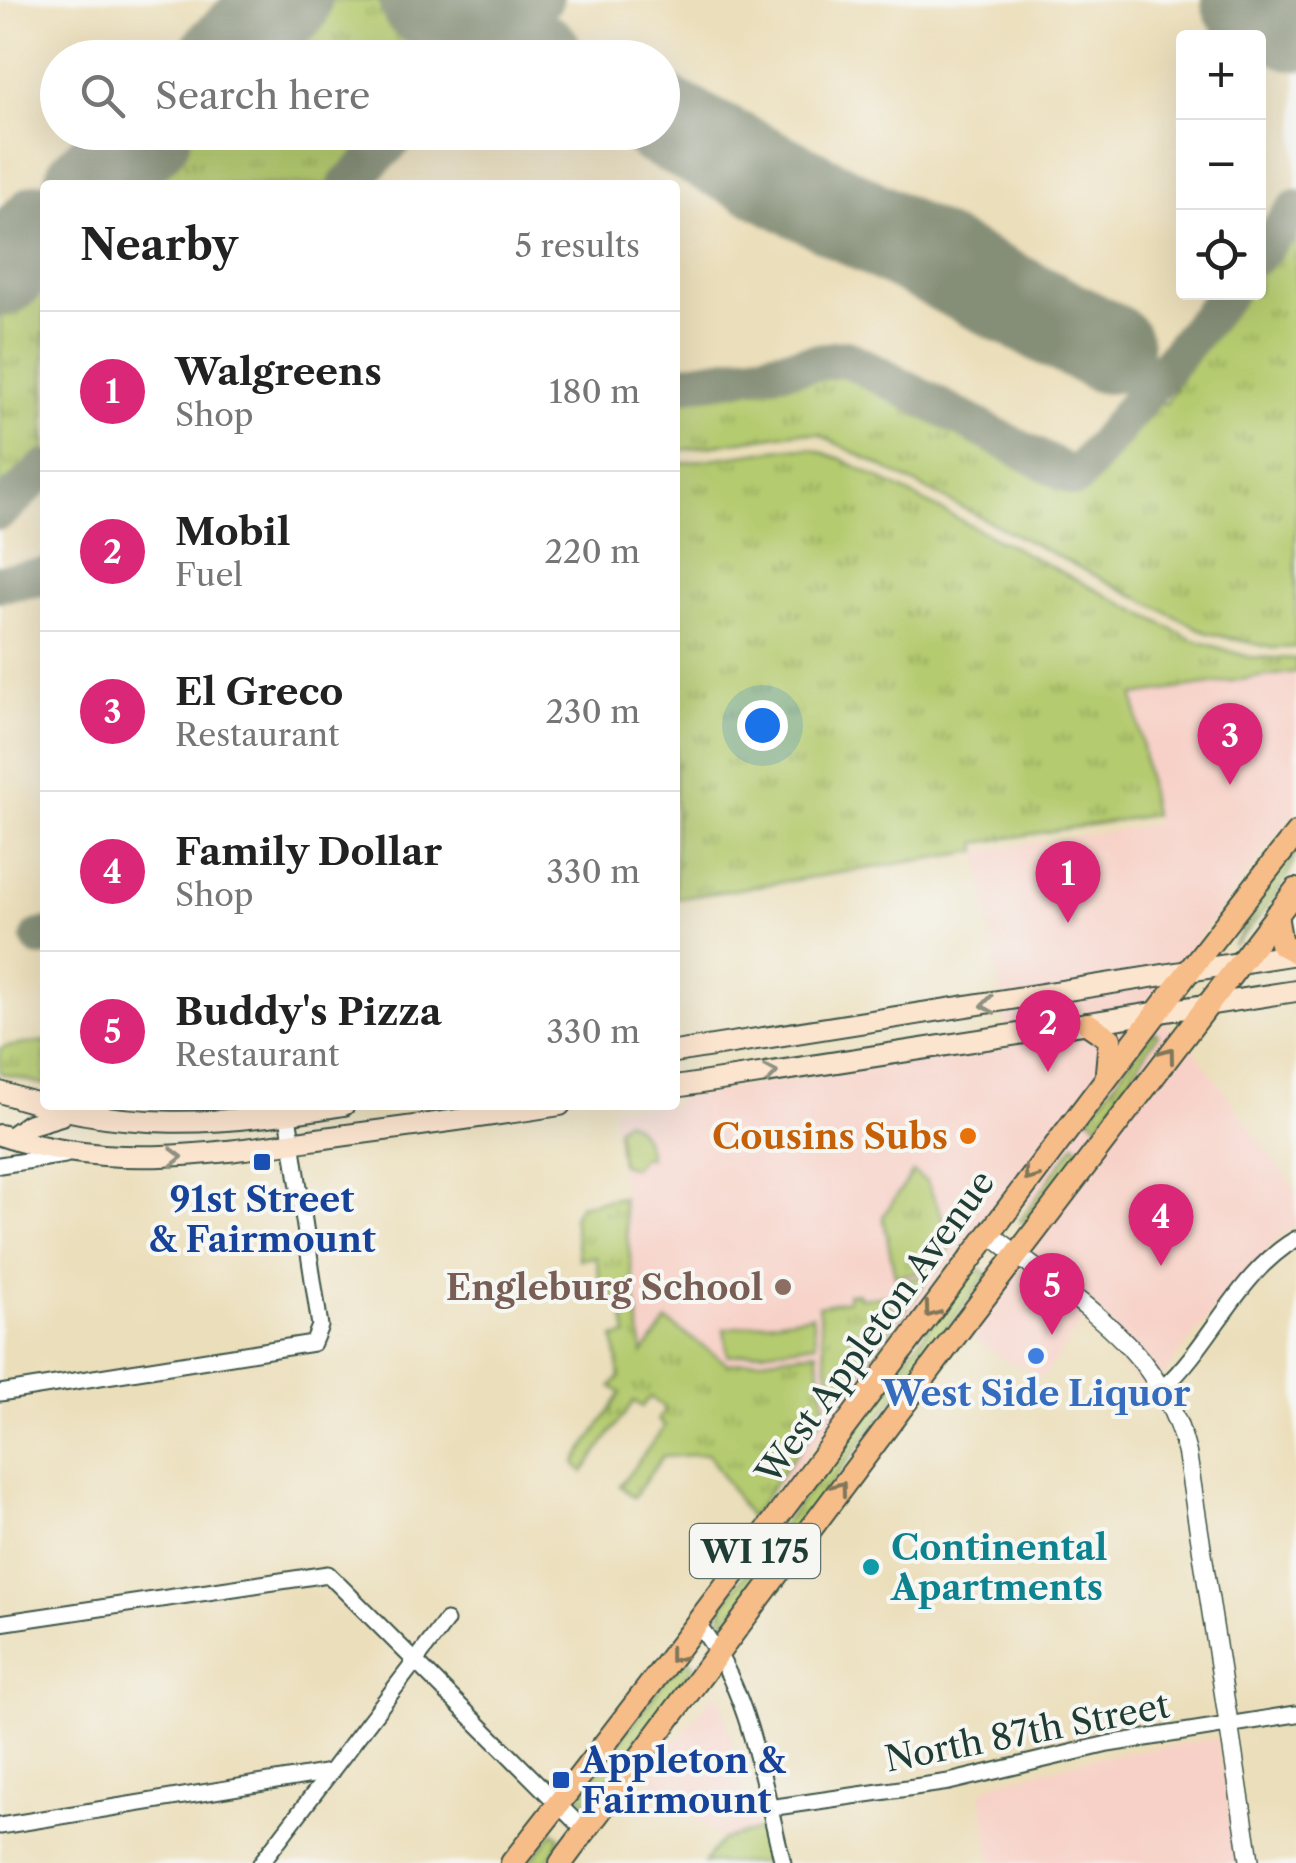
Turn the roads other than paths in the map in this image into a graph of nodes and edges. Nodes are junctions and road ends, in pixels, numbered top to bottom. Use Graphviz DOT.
graph roads {
  1 [pos="1296,834"];
  2 [pos="1296,890"];
  3 [pos="1276,915"];
  4 [pos="1296,954"];
  5 [pos="1240,962"];
  6 [pos="1188,971"];
  7 [pos="1296,990"];
  8 [pos="1206,1004"];
  9 [pos="1153,1014"];
  10 [pos="1088,1024"];
  11 [pos="680,1051"];
  12 [pos="1105,1077"];
  13 [pos="680,1086"];
  14 [pos="0,1092"];
  15 [pos="40,1105"];
  16 [pos="56,1110"];
  17 [pos="313,1110"];
  18 [pos="525,1110"];
  19 [pos="68,1114"];
  20 [pos="288,1114"];
  21 [pos="1071,1121"];
  22 [pos="3,1139"];
  23 [pos="292,1143"];
  24 [pos="1097,1148"];
  25 [pos="78,1153"];
  26 [pos="0,1165"];
  27 [pos="989,1232"];
  28 [pos="1296,1239"];
  29 [pos="1016,1255"];
  30 [pos="1164,1387"];
  31 [pos="0,1393"];
  32 [pos="446,1621"];
  33 [pos="0,1622"];
  34 [pos="699,1626"];
  35 [pos="718,1650"];
  36 [pos="416,1660"];
  37 [pos="1296,1714"];
  38 [pos="1228,1723"];
  39 [pos="331,1772"];
  40 [pos="557,1806"];
  41 [pos="769,1808"];
  42 [pos="0,1826"];
  43 [pos="586,1831"];
  44 [pos="261,1863"];
  45 [pos="512,1863"];
  46 [pos="561,1863"];
  47 [pos="783,1863"];
  48 [pos="1250,1863"];
  1 -- 6 [label="main road, West Appleton Avenue / WI 175"];
  2 -- 3 [label="main road, West Appleton Avenue / WI 175"];
  3 -- 4 [label="main road"];
  3 -- 5 [label="main road, West Appleton Avenue / WI 175"];
  4 -- 5 [label="main road"];
  5 -- 6 [label="main road"];
  5 -- 8 [label="main road, West Appleton Avenue / WI 175"];
  6 -- 9 [label="main road, West Appleton Avenue / WI 175"];
  6 -- 11 [label="main road, one-way"];
  7 -- 8 [label="main road"];
  8 -- 9 [label="main road"];
  24 -- 8 [label="main road, West Appleton Avenue / WI 175, one-way"];
  9 -- 10 [label="main road"];
  9 -- 12 [label="main road, West Appleton Avenue / WI 175"];
  10 -- 12 [label="main road"];
  13 -- 10 [label="main road, one-way"];
  12 -- 21 [label="main road, West Appleton Avenue / WI 175"];
  14 -- 15 [label="main road"];
  16 -- 19 [label="main road"];
  17 -- 20 [label="main road"];
  18 -- 23 [label="main road"];
  19 -- 20 [label="main road"];
  19 -- 22 [label="main road"];
  20 -- 23 [label="street"];
  21 -- 24 [label="main road"];
  21 -- 27 [label="main road, West Appleton Avenue / WI 175, one-way"];
  22 -- 25 [label="main road"];
  25 -- 23 [label="main road, one-way"];
  23 -- 31 [label="street"];
  24 -- 29 [label="main road, West Appleton Avenue / WI 175"];
  25 -- 26 [label="street"];
  27 -- 29 [label="street"];
  27 -- 34 [label="main road, West Appleton Avenue / WI 175, one-way"];
  28 -- 30 [label="street"];
  29 -- 30 [label="street"];
  35 -- 29 [label="main road, West Appleton Avenue / WI 175, one-way"];
  30 -- 38 [label="street"];
  32 -- 36 [label="street"];
  33 -- 36 [label="street"];
  34 -- 35 [label="street"];
  34 -- 40 [label="main road, West Appleton Avenue / WI 175, one-way"];
  35 -- 41 [label="street"];
  35 -- 43 [label="main road, West Appleton Avenue / WI 175"];
  36 -- 39 [label="street"];
  36 -- 40 [label="street"];
  37 -- 38 [label="street, North 87th Street"];
  38 -- 41 [label="street, North 87th Street"];
  38 -- 48 [label="street"];
  39 -- 42 [label="street"];
  39 -- 44 [label="street"];
  40 -- 43 [label="street"];
  40 -- 45 [label="main road, West Appleton Avenue / WI 175"];
  41 -- 47 [label="street"];
  43 -- 46 [label="main road, West Appleton Avenue / WI 175"];
}
